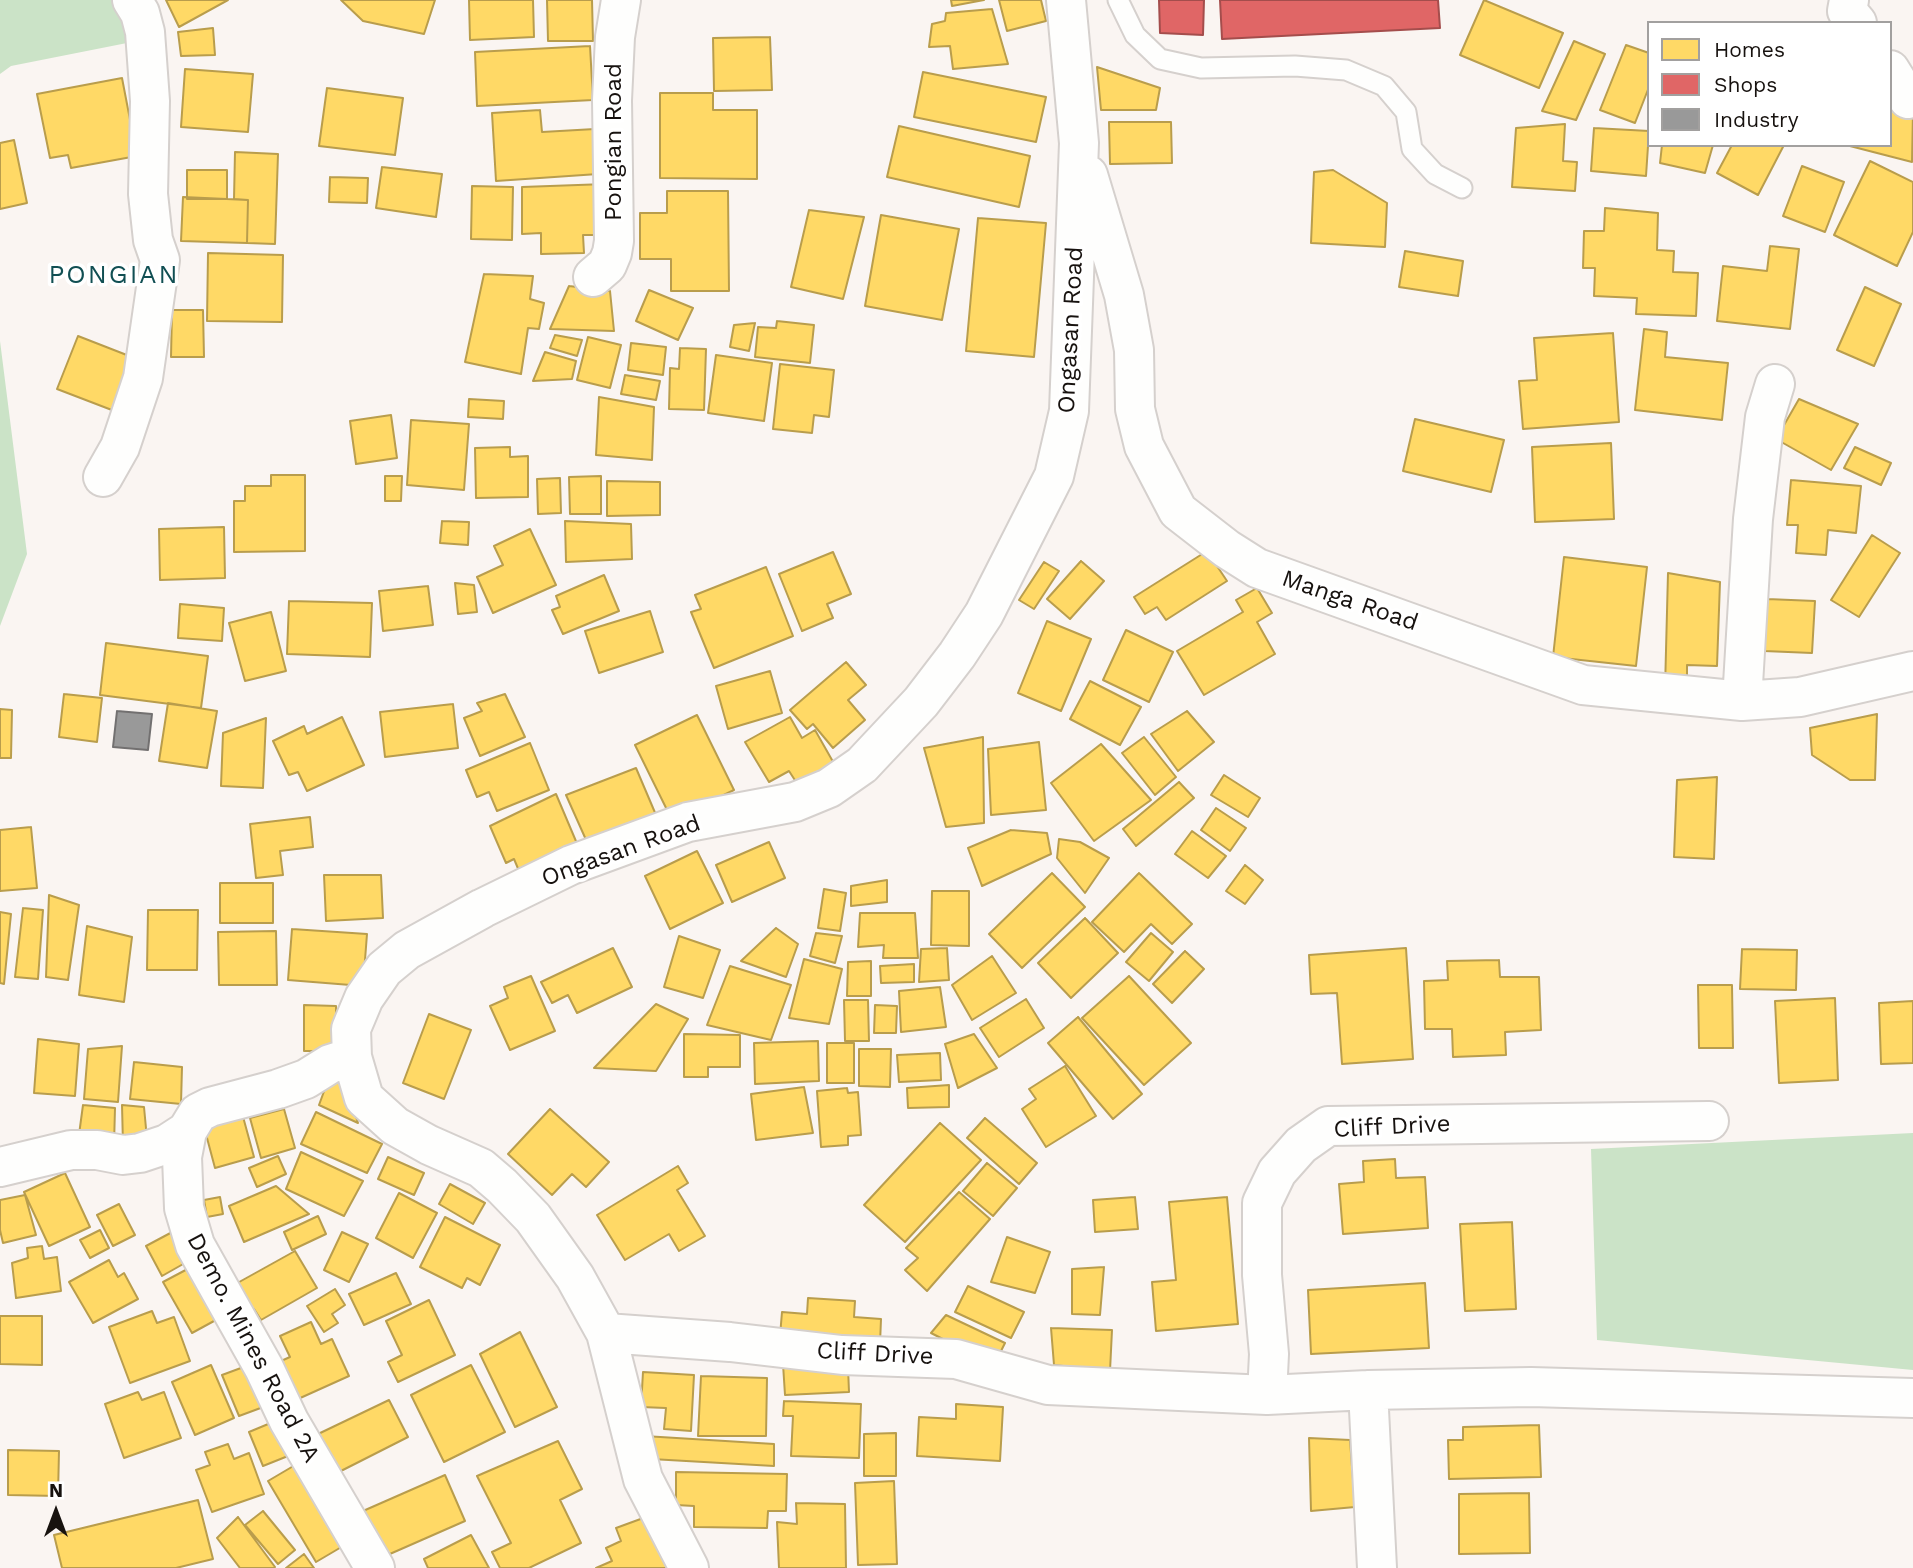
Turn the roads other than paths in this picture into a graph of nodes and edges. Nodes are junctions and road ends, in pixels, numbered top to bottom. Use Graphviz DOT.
graph roads {
  1 [pos="132,0"];
  2 [pos="621,0"];
  3 [pos="1066,0"];
  4 [pos="1118,0"];
  5 [pos="1849,0"];
  6 [pos="1855,21"];
  7 [pos="1079,143"];
  8 [pos="1462,188"];
  9 [pos="593,277"];
  10 [pos="1775,384"];
  11 [pos="103,477"];
  12 [pos="1913,671"];
  13 [pos="1742,701"];
  14 [pos="352,1058"];
  15 [pos="1709,1121"];
  16 [pos="187,1131"];
  17 [pos="0,1167"];
  18 [pos="606,1333"];
  19 [pos="1368,1390"];
  20 [pos="1267,1395"];
  21 [pos="1913,1398"];
  22 [pos="375,1568"];
  23 [pos="689,1568"];
  24 [pos="1377,1568"];
  1 -- 11 [label="street"];
  2 -- 9 [label="street, Pongian Road"];
  3 -- 7 [label="street, Ongasan Road"];
  4 -- 8 [label="lane"];
  5 -- 6 [label="street"];
  7 -- 13 [label="street, Manga Road"];
  7 -- 14 [label="street, Ongasan Road"];
  10 -- 13 [label="street"];
  12 -- 13 [label="street, Manga Road"];
  14 -- 16 [label="street"];
  14 -- 18 [label="street, Ongasan Road"];
  15 -- 20 [label="street, Cliff Drive"];
  16 -- 17 [label="street"];
  16 -- 22 [label="street, Demo. Mines Road 2A"];
  18 -- 20 [label="street, Cliff Drive"];
  18 -- 23 [label="street, Ongasan Road"];
  19 -- 20 [label="street, Cliff Drive"];
  19 -- 21 [label="street, Cliff Drive"];
  19 -- 24 [label="street"];
}
